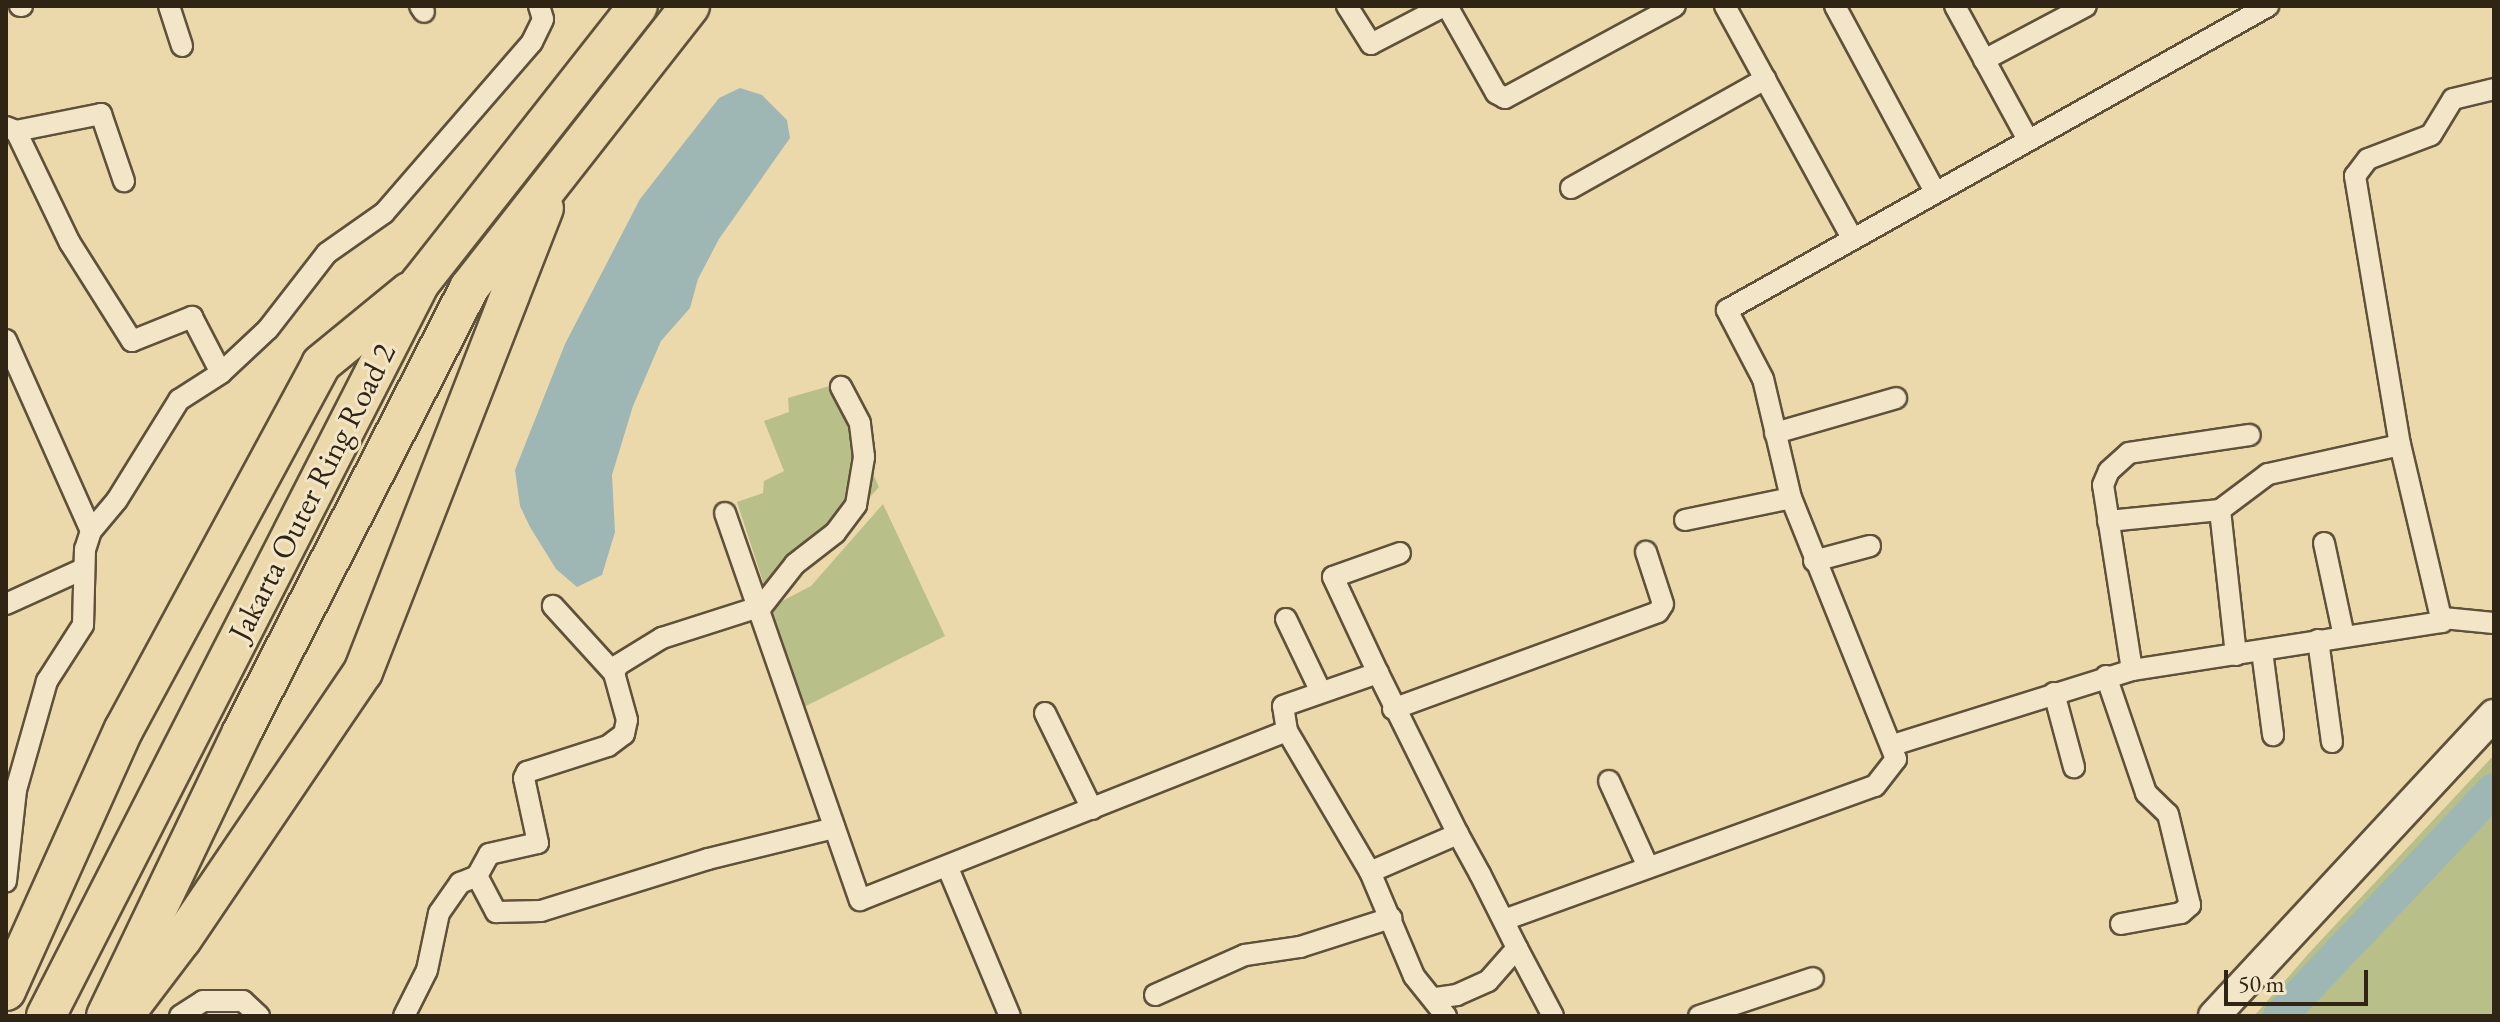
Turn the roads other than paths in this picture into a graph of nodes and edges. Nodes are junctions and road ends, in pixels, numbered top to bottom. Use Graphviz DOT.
graph roads {
  1 [pos="169,6"];
  2 [pos="539,6"];
  3 [pos="638,6"];
  4 [pos="690,6"];
  5 [pos="1347,6"];
  6 [pos="1446,6"];
  7 [pos="1675,6"];
  8 [pos="1725,6"];
  9 [pos="1835,6"];
  10 [pos="1955,6"];
  11 [pos="2086,6"];
  12 [pos="2268,6"];
  13 [pos="2244,12"];
  14 [pos="182,46"];
  15 [pos="1984,60"];
  16 [pos="1765,79"];
  17 [pos="2494,89"];
  18 [pos="11,129"];
  19 [pos="2028,140"];
  20 [pos="553,180"];
  21 [pos="124,181"];
  22 [pos="1571,188"];
  23 [pos="1935,192"];
  24 [pos="1852,238"];
  25 [pos="420,283"];
  26 [pos="8,351"];
  27 [pos="221,373"];
  28 [pos="841,387"];
  29 [pos="1896,398"];
  30 [pos="1775,433"];
  31 [pos="2250,435"];
  32 [pos="2400,445"];
  33 [pos="1791,498"];
  34 [pos="2220,510"];
  35 [pos="725,513"];
  36 [pos="1685,520"];
  37 [pos="2108,521"];
  38 [pos="91,531"];
  39 [pos="2324,543"];
  40 [pos="1870,546"];
  41 [pos="1646,552"];
  42 [pos="1400,553"];
  43 [pos="1814,561"];
  44 [pos="83,569"];
  45 [pos="6,604"];
  46 [pos="553,606"];
  47 [pos="762,606"];
  48 [pos="2443,618"];
  49 [pos="1286,619"];
  50 [pos="2494,623"];
  51 [pos="2344,636"];
  52 [pos="2318,640"];
  53 [pos="2262,651"];
  54 [pos="2236,655"];
  55 [pos="2132,670"];
  56 [pos="614,673"];
  57 [pos="1378,673"];
  58 [pos="2106,676"];
  59 [pos="1320,690"];
  60 [pos="2054,693"];
  61 [pos="1393,709"];
  62 [pos="1045,713"];
  63 [pos="2494,715"];
  64 [pos="1287,731"];
  65 [pos="2273,735"];
  66 [pos="2332,742"];
  67 [pos="1893,745"];
  68 [pos="2074,767"];
  69 [pos="1609,781"];
  70 [pos="1092,809"];
  71 [pos="834,828"];
  72 [pos="1458,834"];
  73 [pos="1648,867"];
  74 [pos="948,868"];
  75 [pos="1370,872"];
  76 [pos="477,876"];
  77 [pos="6,881"];
  78 [pos="1391,918"];
  79 [pos="1504,920"];
  80 [pos="2121,924"];
  81 [pos="1517,948"];
  82 [pos="1813,978"];
  83 [pos="6,991"];
  84 [pos="1155,995"];
  85 [pos="1436,998"];
  86 [pos="46,1016"];
  87 [pos="106,1016"];
  88 [pos="123,1016"];
  89 [pos="180,1016"];
  90 [pos="259,1016"];
  91 [pos="404,1016"];
  92 [pos="1010,1016"];
  93 [pos="1446,1016"];
  94 [pos="1553,1016"];
  95 [pos="1699,1016"];
  96 [pos="2214,1016"];
  1 -- 14 [label="street"];
  2 -- 27 [label="street"];
  3 -- 25 [label="highway, Jakarta Outer Ring Road 2"];
  4 -- 20 [label="highway, Jakarta Outer Ring Road 2"];
  5 -- 6 [label="street"];
  6 -- 7 [label="street"];
  8 -- 16 [label="street"];
  9 -- 23 [label="street"];
  10 -- 15 [label="street"];
  11 -- 15 [label="street"];
  12 -- 13 [label="street"];
  13 -- 19 [label="street"];
  15 -- 19 [label="street"];
  16 -- 22 [label="street"];
  16 -- 24 [label="street"];
  17 -- 32 [label="street"];
  18 -- 21 [label="street"];
  18 -- 27 [label="street"];
  19 -- 23 [label="street"];
  20 -- 87 [label="highway, Jakarta Outer Ring Road 2"];
  20 -- 88 [label="highway"];
  23 -- 24 [label="street"];
  24 -- 30 [label="street"];
  25 -- 83 [label="highway"];
  25 -- 86 [label="highway, Jakarta Outer Ring Road 2"];
  26 -- 38 [label="street"];
  27 -- 38 [label="street"];
  28 -- 47 [label="street"];
  29 -- 30 [label="street"];
  30 -- 33 [label="street"];
  31 -- 37 [label="street"];
  32 -- 34 [label="street"];
  32 -- 48 [label="street"];
  33 -- 36 [label="street"];
  33 -- 43 [label="street"];
  34 -- 37 [label="street"];
  34 -- 54 [label="street"];
  35 -- 47 [label="street"];
  37 -- 55 [label="street"];
  38 -- 44 [label="street"];
  39 -- 51 [label="street"];
  40 -- 43 [label="street"];
  41 -- 61 [label="street"];
  42 -- 57 [label="street"];
  43 -- 67 [label="street"];
  44 -- 45 [label="street"];
  44 -- 77 [label="street"];
  46 -- 56 [label="street"];
  47 -- 56 [label="street"];
  47 -- 71 [label="street"];
  48 -- 50 [label="street"];
  48 -- 51 [label="street"];
  49 -- 59 [label="street"];
  51 -- 52 [label="street"];
  52 -- 53 [label="street"];
  52 -- 66 [label="street"];
  53 -- 54 [label="street"];
  53 -- 65 [label="street"];
  54 -- 55 [label="street"];
  55 -- 58 [label="street"];
  56 -- 76 [label="street"];
  57 -- 59 [label="street"];
  57 -- 61 [label="street"];
  58 -- 60 [label="street"];
  58 -- 80 [label="street"];
  59 -- 64 [label="street"];
  60 -- 67 [label="street"];
  60 -- 68 [label="street"];
  61 -- 72 [label="street"];
  62 -- 70 [label="street"];
  63 -- 96 [label="main road"];
  64 -- 70 [label="street"];
  64 -- 75 [label="street"];
  67 -- 73 [label="street"];
  69 -- 73 [label="street"];
  70 -- 74 [label="street"];
  71 -- 74 [label="street"];
  71 -- 76 [label="street"];
  72 -- 75 [label="street"];
  72 -- 79 [label="street"];
  73 -- 79 [label="street"];
  74 -- 92 [label="street"];
  75 -- 78 [label="street"];
  76 -- 91 [label="street"];
  78 -- 84 [label="street"];
  78 -- 85 [label="street"];
  79 -- 81 [label="street"];
  81 -- 85 [label="street"];
  81 -- 94 [label="street"];
  82 -- 95 [label="street"];
  85 -- 93 [label="street"];
  89 -- 90 [label="street"];
}
